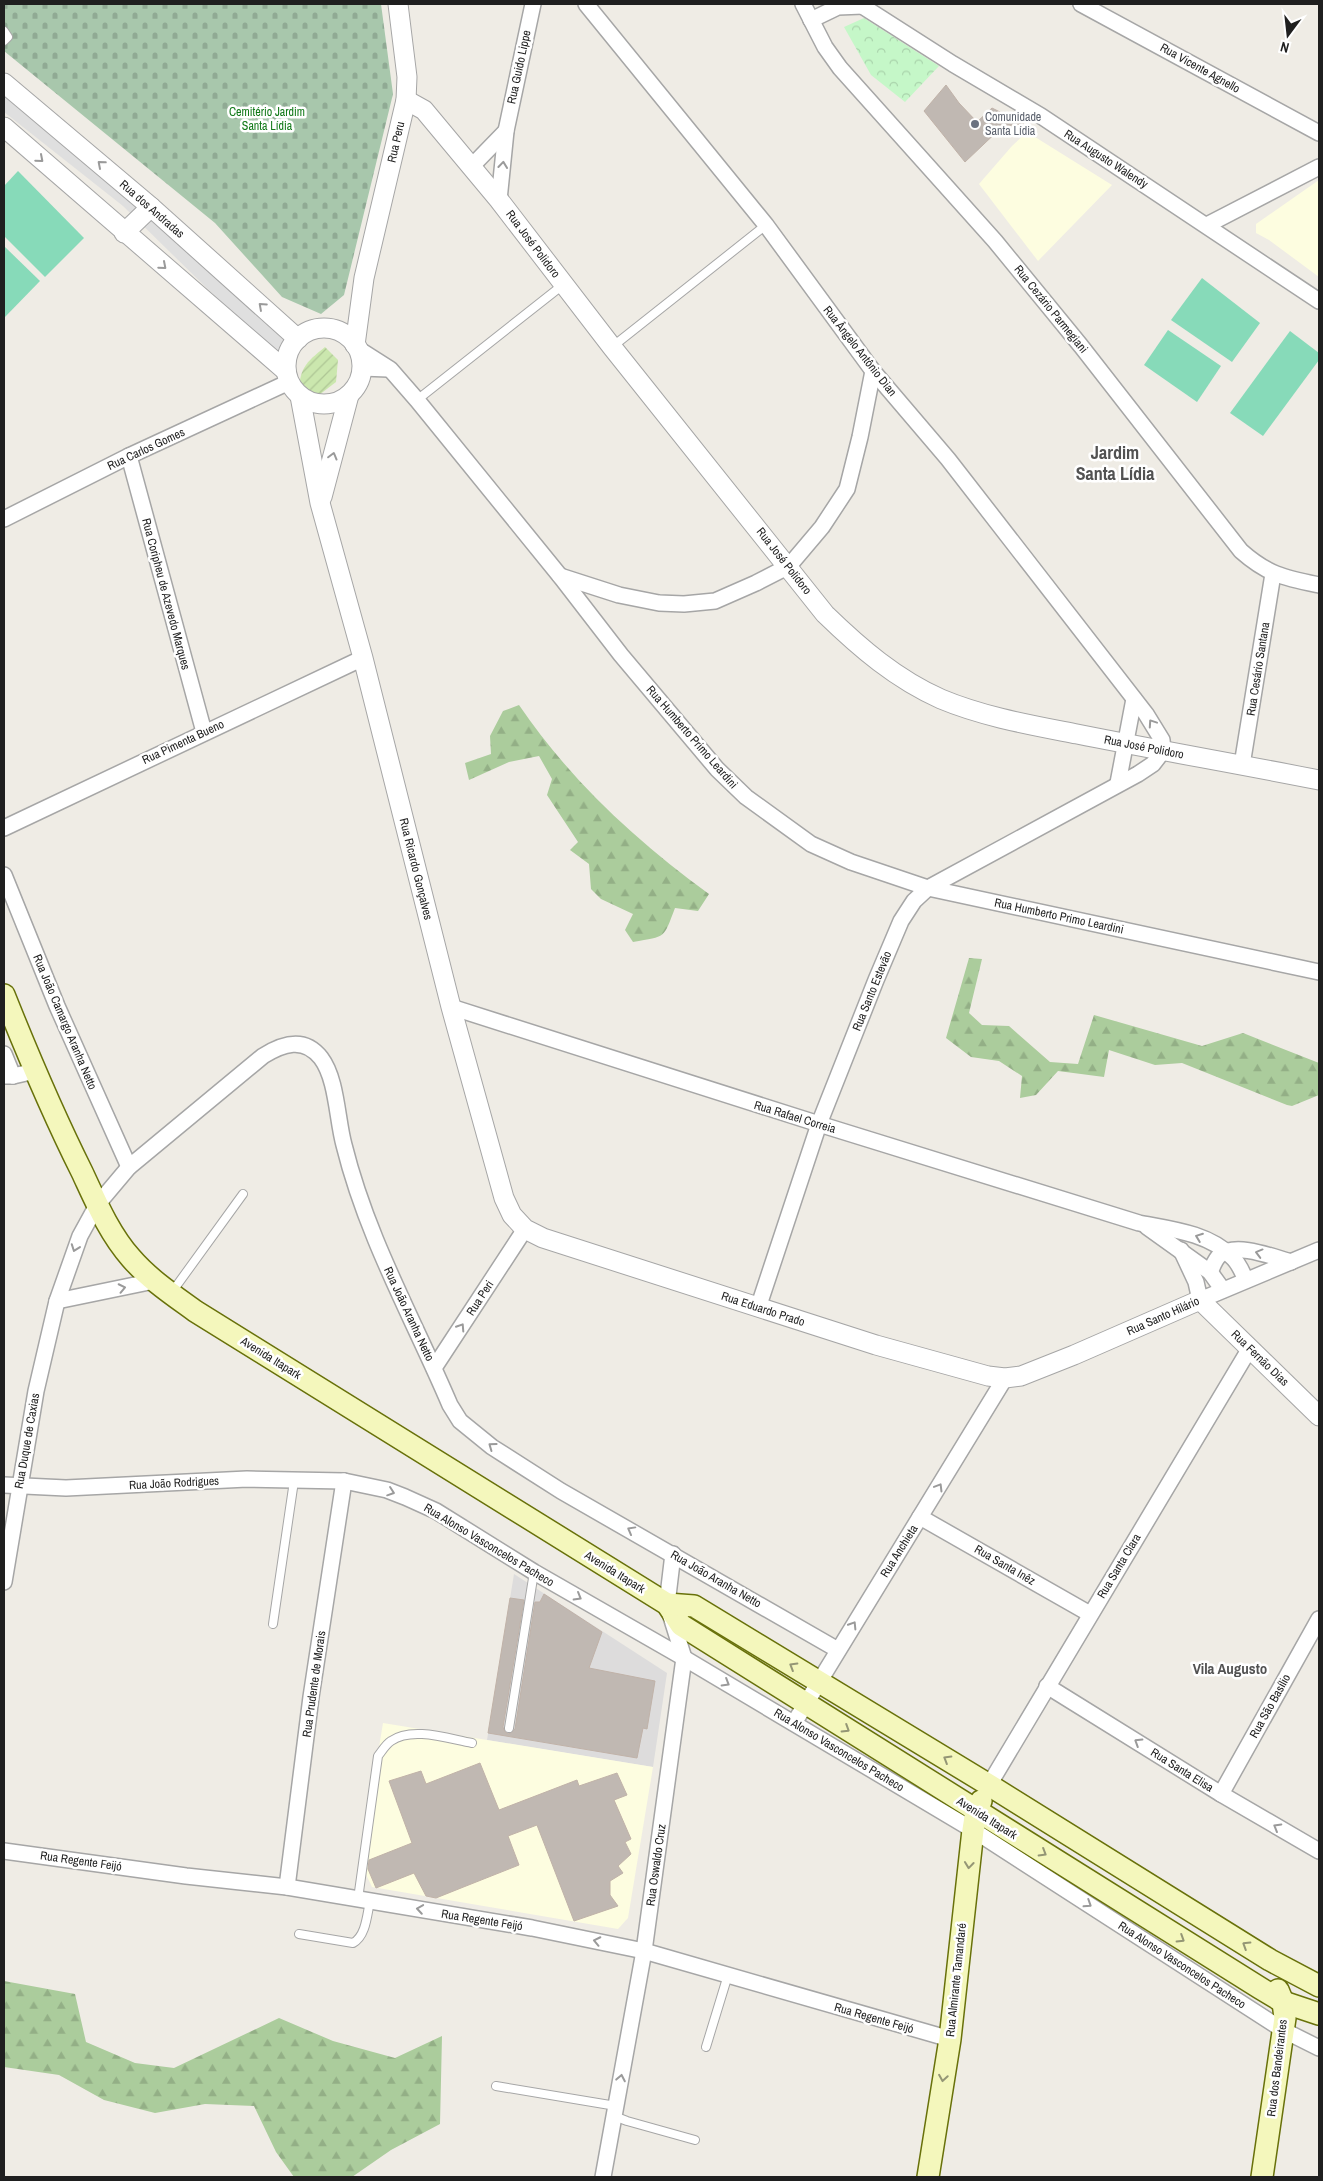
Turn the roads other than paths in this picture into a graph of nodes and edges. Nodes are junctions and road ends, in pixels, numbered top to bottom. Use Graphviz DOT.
graph roads {
  1 [pos="398,4"];
  2 [pos="533,4"];
  3 [pos="586,4"];
  4 [pos="804,4"];
  5 [pos="1081,4"];
  6 [pos="861,5"];
  7 [pos="810,20"];
  8 [pos="4,31"];
  9 [pos="4,41"];
  10 [pos="7,87"];
  11 [pos="406,100"];
  12 [pos="4,127"];
  13 [pos="506,131"];
  14 [pos="1319,133"];
  15 [pos="472,166"];
  16 [pos="1319,168"];
  17 [pos="499,200"];
  18 [pos="150,207"];
  19 [pos="766,225"];
  20 [pos="1207,225"];
  21 [pos="124,232"];
  22 [pos="364,278"];
  23 [pos="564,284"];
  24 [pos="1319,301"];
  25 [pos="338,331"];
  26 [pos="298,339"];
  27 [pos="356,346"];
  28 [pos="612,347"];
  29 [pos="362,368"];
  30 [pos="390,369"];
  31 [pos="873,371"];
  32 [pos="292,383"];
  33 [pos="349,395"];
  34 [pos="417,400"];
  35 [pos="129,456"];
  36 [pos="320,503"];
  37 [pos="4,519"];
  38 [pos="788,566"];
  39 [pos="1273,574"];
  40 [pos="560,576"];
  41 [pos="1319,585"];
  42 [pos="362,658"];
  43 [pos="1134,699"];
  44 [pos="204,732"];
  45 [pos="1126,744"];
  46 [pos="1163,751"];
  47 [pos="1242,765"];
  48 [pos="1319,780"];
  49 [pos="1118,783"];
  50 [pos="4,828"];
  51 [pos="4,876"];
  52 [pos="928,888"];
  53 [pos="1319,972"];
  54 [pos="4,994"];
  55 [pos="451,1007"];
  56 [pos="4,1054"];
  57 [pos="35,1071"];
  58 [pos="8,1076"];
  59 [pos="819,1124"];
  60 [pos="129,1167"];
  61 [pos="243,1194"];
  62 [pos="97,1205"];
  63 [pos="1139,1222"];
  64 [pos="525,1229"];
  65 [pos="1181,1250"];
  66 [pos="1319,1250"];
  67 [pos="1226,1251"];
  68 [pos="1291,1262"];
  69 [pos="1210,1272"];
  70 [pos="1246,1280"];
  71 [pos="154,1281"];
  72 [pos="1223,1290"];
  73 [pos="171,1294"];
  74 [pos="1200,1300"];
  75 [pos="57,1302"];
  76 [pos="758,1308"];
  77 [pos="1250,1348"];
  78 [pos="434,1368"];
  79 [pos="1005,1378"];
  80 [pos="1319,1416"];
  81 [pos="294,1481"];
  82 [pos="344,1482"];
  83 [pos="4,1485"];
  84 [pos="19,1487"];
  85 [pos="920,1517"];
  86 [pos="673,1554"];
  87 [pos="534,1572"];
  88 [pos="4,1582"];
  89 [pos="667,1604"];
  90 [pos="1090,1614"];
  91 [pos="1319,1619"];
  92 [pos="273,1624"];
  93 [pos="838,1650"];
  94 [pos="684,1658"];
  95 [pos="818,1682"];
  96 [pos="1047,1686"];
  97 [pos="804,1704"];
  98 [pos="794,1723"];
  99 [pos="509,1728"];
  100 [pos="472,1743"];
  101 [pos="988,1784"];
  102 [pos="1221,1794"];
  103 [pos="975,1821"];
  104 [pos="4,1851"];
  105 [pos="1319,1851"];
  106 [pos="1099,1854"];
  107 [pos="287,1887"];
  108 [pos="364,1900"];
  109 [pos="299,1934"];
  110 [pos="644,1951"];
  111 [pos="1270,1960"];
  112 [pos="728,1975"];
  113 [pos="1319,1986"];
  114 [pos="1283,2002"];
  115 [pos="1319,2014"];
  116 [pos="1284,2030"];
  117 [pos="950,2039"];
  118 [pos="706,2047"];
  119 [pos="1319,2048"];
  120 [pos="496,2086"];
  121 [pos="615,2111"];
  122 [pos="695,2140"];
  123 [pos="603,2177"];
  124 [pos="928,2177"];
  125 [pos="1262,2177"];
  1 -- 11 [label="street, Rua Peru"];
  2 -- 13 [label="street, Rua Guido Lippe"];
  3 -- 19 [label="street, Rua Ângelo Antônio Dian"];
  4 -- 7 [label="street, Rua Cezário Parmegiani"];
  5 -- 14 [label="street, Rua Vicente Agnello"];
  6 -- 7 [label="street, Rua Augusto Walendy"];
  6 -- 20 [label="street, Rua Augusto Walendy"];
  7 -- 39 [label="street, Rua Cezário Parmegiani"];
  8 -- 9 [label="lane"];
  18 -- 10 [label="street, Rua dos Andradas, one-way"];
  11 -- 15 [label="street, Rua José Polidoro"];
  11 -- 22 [label="street, Rua Peru"];
  12 -- 21 [label="street, one-way"];
  13 -- 15 [label="street"];
  17 -- 13 [label="street, Rua Guido Lippe, one-way"];
  15 -- 17 [label="street, Rua José Polidoro"];
  16 -- 20 [label="street"];
  17 -- 23 [label="street, Rua José Polidoro"];
  18 -- 21 [label="street"];
  26 -- 18 [label="street, Rua dos Andradas, one-way"];
  19 -- 28 [label="lane"];
  19 -- 31 [label="street, Rua Ângelo Antônio Dian"];
  20 -- 24 [label="street, Rua Augusto Walendy"];
  21 -- 32 [label="street, one-way"];
  22 -- 25 [label="street, Rua Peru"];
  22 -- 27 [label="street, Rua Peru"];
  23 -- 28 [label="street, Rua José Polidoro"];
  23 -- 34 [label="lane"];
  25 -- 26 [label="street"];
  25 -- 27 [label="street"];
  26 -- 32 [label="street"];
  27 -- 29 [label="street"];
  27 -- 30 [label="street, Rua Humberto Primo Leardini"];
  28 -- 38 [label="street, Rua José Polidoro"];
  29 -- 30 [label="street"];
  29 -- 33 [label="street"];
  30 -- 34 [label="street, Rua Humberto Primo Leardini"];
  31 -- 38 [label="street"];
  31 -- 43 [label="street, Rua Ângelo Antônio Dian"];
  32 -- 33 [label="street"];
  32 -- 35 [label="street, Rua Carlos Gomes"];
  32 -- 36 [label="street, Rua Ricardo Gonçalves"];
  36 -- 33 [label="street, one-way"];
  34 -- 40 [label="street, Rua Humberto Primo Leardini"];
  35 -- 37 [label="street, Rua Carlos Gomes"];
  35 -- 44 [label="street, Rua Coripheu de Azevedo Marques"];
  36 -- 42 [label="street, Rua Ricardo Gonçalves"];
  38 -- 40 [label="street"];
  38 -- 45 [label="street, Rua José Polidoro"];
  39 -- 41 [label="street, Rua Cezário Parmegiani"];
  39 -- 47 [label="street, Rua Cesário Santana"];
  40 -- 52 [label="street, Rua Humberto Primo Leardini"];
  42 -- 44 [label="street, Rua Pimenta Bueno"];
  42 -- 55 [label="street, Rua Ricardo Gonçalves"];
  43 -- 45 [label="street"];
  46 -- 43 [label="street, Rua Ângelo Antônio Dian, one-way"];
  44 -- 50 [label="street, Rua Pimenta Bueno"];
  45 -- 46 [label="street, Rua José Polidoro"];
  45 -- 49 [label="street"];
  46 -- 47 [label="street, Rua José Polidoro"];
  46 -- 49 [label="street, Rua Santo Estevão"];
  47 -- 48 [label="street, Rua José Polidoro"];
  49 -- 52 [label="street, Rua Santo Estevão"];
  51 -- 60 [label="street, Rua João Camargo Aranha Netto"];
  52 -- 53 [label="street, Rua Humberto Primo Leardini"];
  52 -- 59 [label="street, Rua Santo Estevão"];
  54 -- 57 [label="main road, Avenida Itapark"];
  55 -- 59 [label="street, Rua Rafael Correia"];
  55 -- 64 [label="street, Rua Ricardo Gonçalves"];
  56 -- 58 [label="street"];
  57 -- 58 [label="street"];
  57 -- 62 [label="main road, Avenida Itapark"];
  59 -- 63 [label="street, Rua Rafael Correia"];
  59 -- 76 [label="street, Rua Santo Estevão"];
  60 -- 62 [label="street, Rua João Aranha Netto"];
  60 -- 78 [label="street, Rua João Aranha Netto"];
  61 -- 73 [label="lane"];
  62 -- 71 [label="main road, Avenida Itapark"];
  62 -- 75 [label="street, Rua Duque de Caxias, one-way"];
  63 -- 65 [label="street, Rua Rafael Correia"];
  67 -- 63 [label="street, Rua Rafael Correia, one-way"];
  64 -- 76 [label="street, Rua Eduardo Prado"];
  78 -- 64 [label="street, Rua Peri, one-way"];
  65 -- 69 [label="street, Rua Rafael Correia"];
  65 -- 74 [label="street"];
  66 -- 68 [label="street, Rua Santo Hilário"];
  68 -- 67 [label="street, one-way"];
  67 -- 69 [label="street"];
  67 -- 70 [label="street, Rua Rafael Correia"];
  68 -- 70 [label="street, Rua Santo Hilário"];
  69 -- 72 [label="street, Rua Rafael Correia"];
  70 -- 72 [label="street, Rua Santo Hilário"];
  71 -- 73 [label="main road, Avenida Itapark"];
  75 -- 71 [label="street, one-way"];
  72 -- 74 [label="street, Rua Santo Hilário"];
  73 -- 89 [label="main road, Avenida Itapark"];
  74 -- 77 [label="street, Rua Fernão Dias"];
  74 -- 79 [label="street, Rua Santo Hilário"];
  75 -- 84 [label="street, Rua Duque de Caxias"];
  76 -- 79 [label="street, Rua Eduardo Prado"];
  77 -- 80 [label="street, Rua Fernão Dias"];
  77 -- 90 [label="street, Rua Santa Clara"];
  86 -- 78 [label="street, Rua João Aranha Netto, one-way"];
  85 -- 79 [label="street, Rua Anchieta, one-way"];
  81 -- 82 [label="street, Rua João Rodrigues"];
  81 -- 84 [label="street, Rua João Rodrigues"];
  81 -- 92 [label="lane"];
  82 -- 87 [label="street, Rua Alonso Vasconcelos Pacheco, one-way"];
  82 -- 107 [label="street, Rua Prudente de Morais"];
  83 -- 84 [label="street, Rua João Rodrigues"];
  84 -- 88 [label="street, Rua Duque de Caxias"];
  85 -- 90 [label="street, Rua Santa Inêz"];
  93 -- 85 [label="street, Rua Anchieta, one-way"];
  86 -- 89 [label="street, Rua Oswaldo Cruz"];
  86 -- 93 [label="street, Rua João Aranha Netto"];
  87 -- 94 [label="street, Rua Alonso Vasconcelos Pacheco, one-way"];
  87 -- 99 [label="lane"];
  89 -- 94 [label="street, Rua Oswaldo Cruz"];
  95 -- 89 [label="main road, Avenida Itapark, one-way"];
  89 -- 97 [label="main road, Avenida Itapark"];
  90 -- 96 [label="street, Rua Santa Clara"];
  91 -- 102 [label="street, Rua São Basílio"];
  93 -- 95 [label="street, Rua Anchieta"];
  94 -- 98 [label="street, Rua Alonso Vasconcelos Pacheco, one-way"];
  94 -- 110 [label="street, Rua Oswaldo Cruz"];
  95 -- 97 [label="street, Rua Anchieta"];
  101 -- 95 [label="main road, Avenida Itapark, one-way"];
  96 -- 101 [label="street, Rua Santa Clara"];
  102 -- 96 [label="street, Rua Santa Elisa, one-way"];
  97 -- 98 [label="street, Rua Anchieta"];
  97 -- 103 [label="main road, Avenida Itapark, one-way"];
  98 -- 103 [label="street, Rua Alonso Vasconcelos Pacheco"];
  100 -- 108 [label="lane"];
  101 -- 103 [label="main road, Rua Almirante Tamandaré"];
  101 -- 106 [label="main road, Avenida Itapark"];
  105 -- 102 [label="street, Rua Santa Elisa, one-way"];
  103 -- 106 [label="main road"];
  103 -- 114 [label="main road, Avenida Itapark, one-way"];
  103 -- 116 [label="street, Rua Alonso Vasconcelos Pacheco, one-way"];
  103 -- 117 [label="main road, Rua Almirante Tamandaré, one-way"];
  104 -- 107 [label="street, Rua Regente Feijó"];
  111 -- 106 [label="main road, Avenida Itapark, one-way"];
  107 -- 108 [label="street, Rua Regente Feijó"];
  108 -- 109 [label="lane"];
  110 -- 108 [label="street, Rua Regente Feijó, one-way"];
  110 -- 112 [label="street, Rua Regente Feijó"];
  121 -- 110 [label="street, Rua Oswaldo Cruz, one-way"];
  111 -- 113 [label="main road, Avenida Itapark"];
  111 -- 114 [label="main road, Rua dos Bandeirantes"];
  112 -- 117 [label="street, Rua Regente Feijó"];
  112 -- 118 [label="lane"];
  114 -- 115 [label="main road, Avenida Itapark"];
  114 -- 116 [label="main road, Rua dos Bandeirantes"];
  116 -- 119 [label="street, Rua Alonso Vasconcelos Pacheco"];
  116 -- 125 [label="main road, Rua dos Bandeirantes"];
  117 -- 124 [label="main road, Rua Almirante Tamandaré, one-way"];
  120 -- 121 [label="lane"];
  121 -- 122 [label="lane"];
  121 -- 123 [label="street, Rua Oswaldo Cruz"];
}
